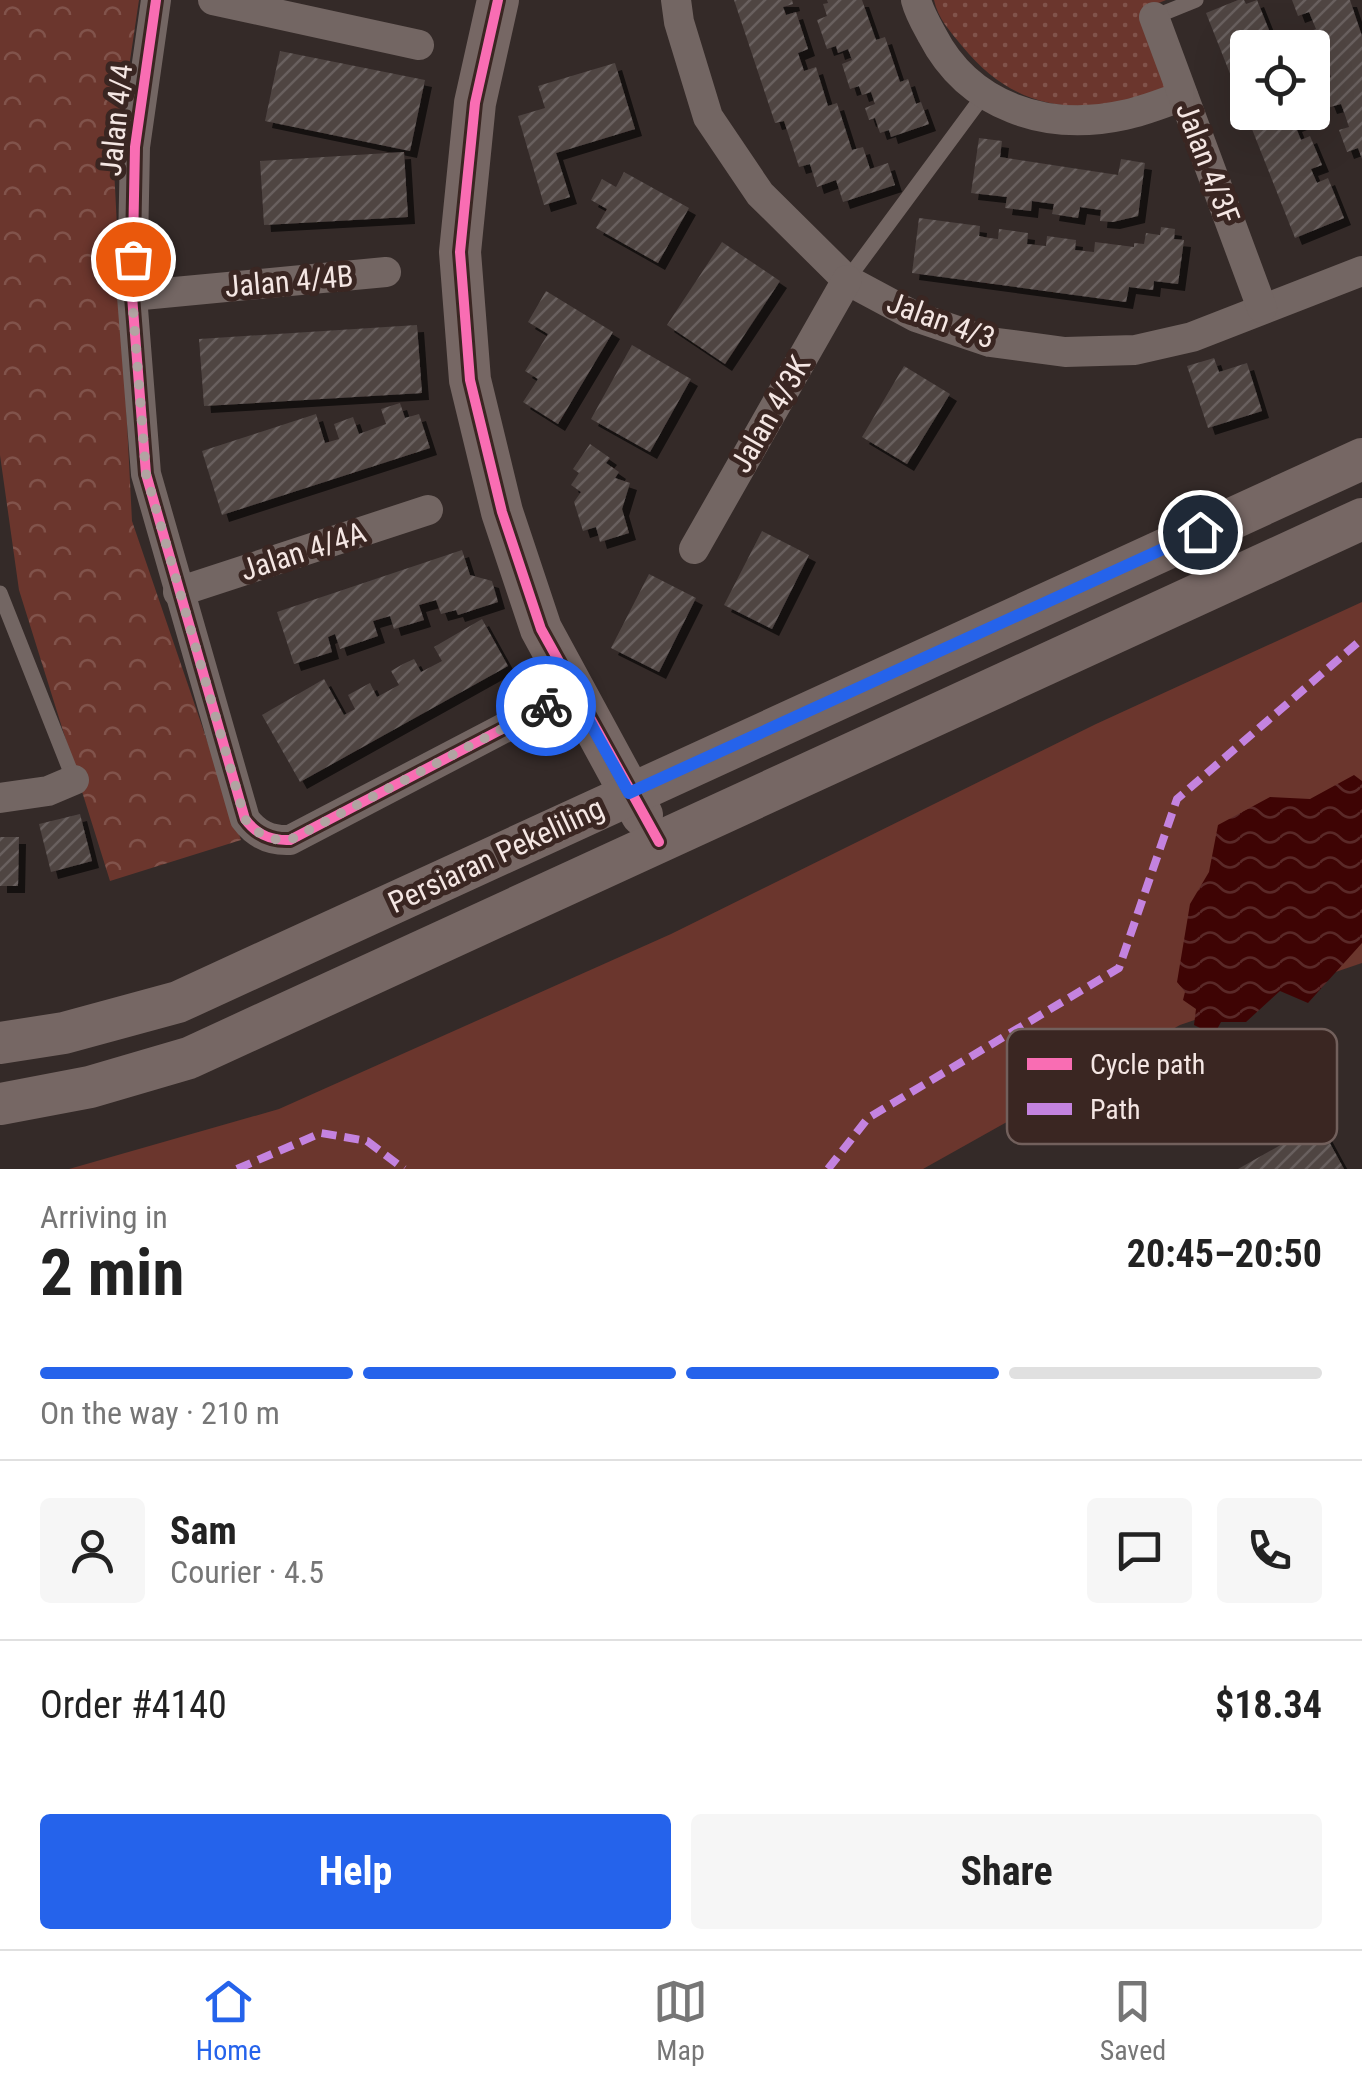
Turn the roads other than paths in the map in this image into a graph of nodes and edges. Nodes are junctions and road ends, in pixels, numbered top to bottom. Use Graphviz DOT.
graph roads {
  1 [pos="156,0"];
  2 [pos="214,0"];
  3 [pos="498,0"];
  4 [pos="676,0"];
  5 [pos="916,0"];
  6 [pos="1196,0"];
  7 [pos="1154,17"];
  8 [pos="418,44"];
  9 [pos="982,96"];
  10 [pos="1183,96"];
  11 [pos="1362,271"];
  12 [pos="386,272"];
  13 [pos="846,280"];
  14 [pos="132,296"];
  15 [pos="1262,308"];
  16 [pos="1362,458"];
  17 [pos="428,510"];
  18 [pos="1362,519"];
  19 [pos="694,549"];
  20 [pos="178,592"];
  21 [pos="0,593"];
  22 [pos="573,692"];
  23 [pos="74,780"];
  24 [pos="629,793"];
  25 [pos="0,798"];
  26 [pos="658,842"];
  27 [pos="0,1043"];
  28 [pos="0,1104"];
  1 -- 14 [label="street, Jalan 4/4"];
  2 -- 8 [label="street"];
  3 -- 22 [label="main road"];
  4 -- 13 [label="street, Jalan 4/3"];
  5 -- 9 [label="street"];
  6 -- 7 [label="lane"];
  7 -- 10 [label="street, Jalan 4/3F"];
  9 -- 10 [label="street"];
  9 -- 13 [label="lane"];
  10 -- 15 [label="street, Jalan 4/3F"];
  11 -- 15 [label="street, Jalan 4/3"];
  12 -- 14 [label="street, Jalan 4/4B"];
  13 -- 15 [label="street, Jalan 4/3"];
  13 -- 19 [label="street, Jalan 4/3K"];
  14 -- 20 [label="street, Jalan 4/4"];
  16 -- 24 [label="main road, Persiaran Pekeliling"];
  17 -- 20 [label="street, Jalan 4/4A"];
  18 -- 26 [label="main road, Persiaran Pekeliling"];
  20 -- 22 [label="street, Jalan 4/4"];
  21 -- 23 [label="lane"];
  22 -- 24 [label="main road"];
  23 -- 25 [label="street"];
  24 -- 26 [label="main road"];
  24 -- 27 [label="main road, Persiaran Pekeliling"];
  26 -- 28 [label="main road, Persiaran Pekeliling"];
}
